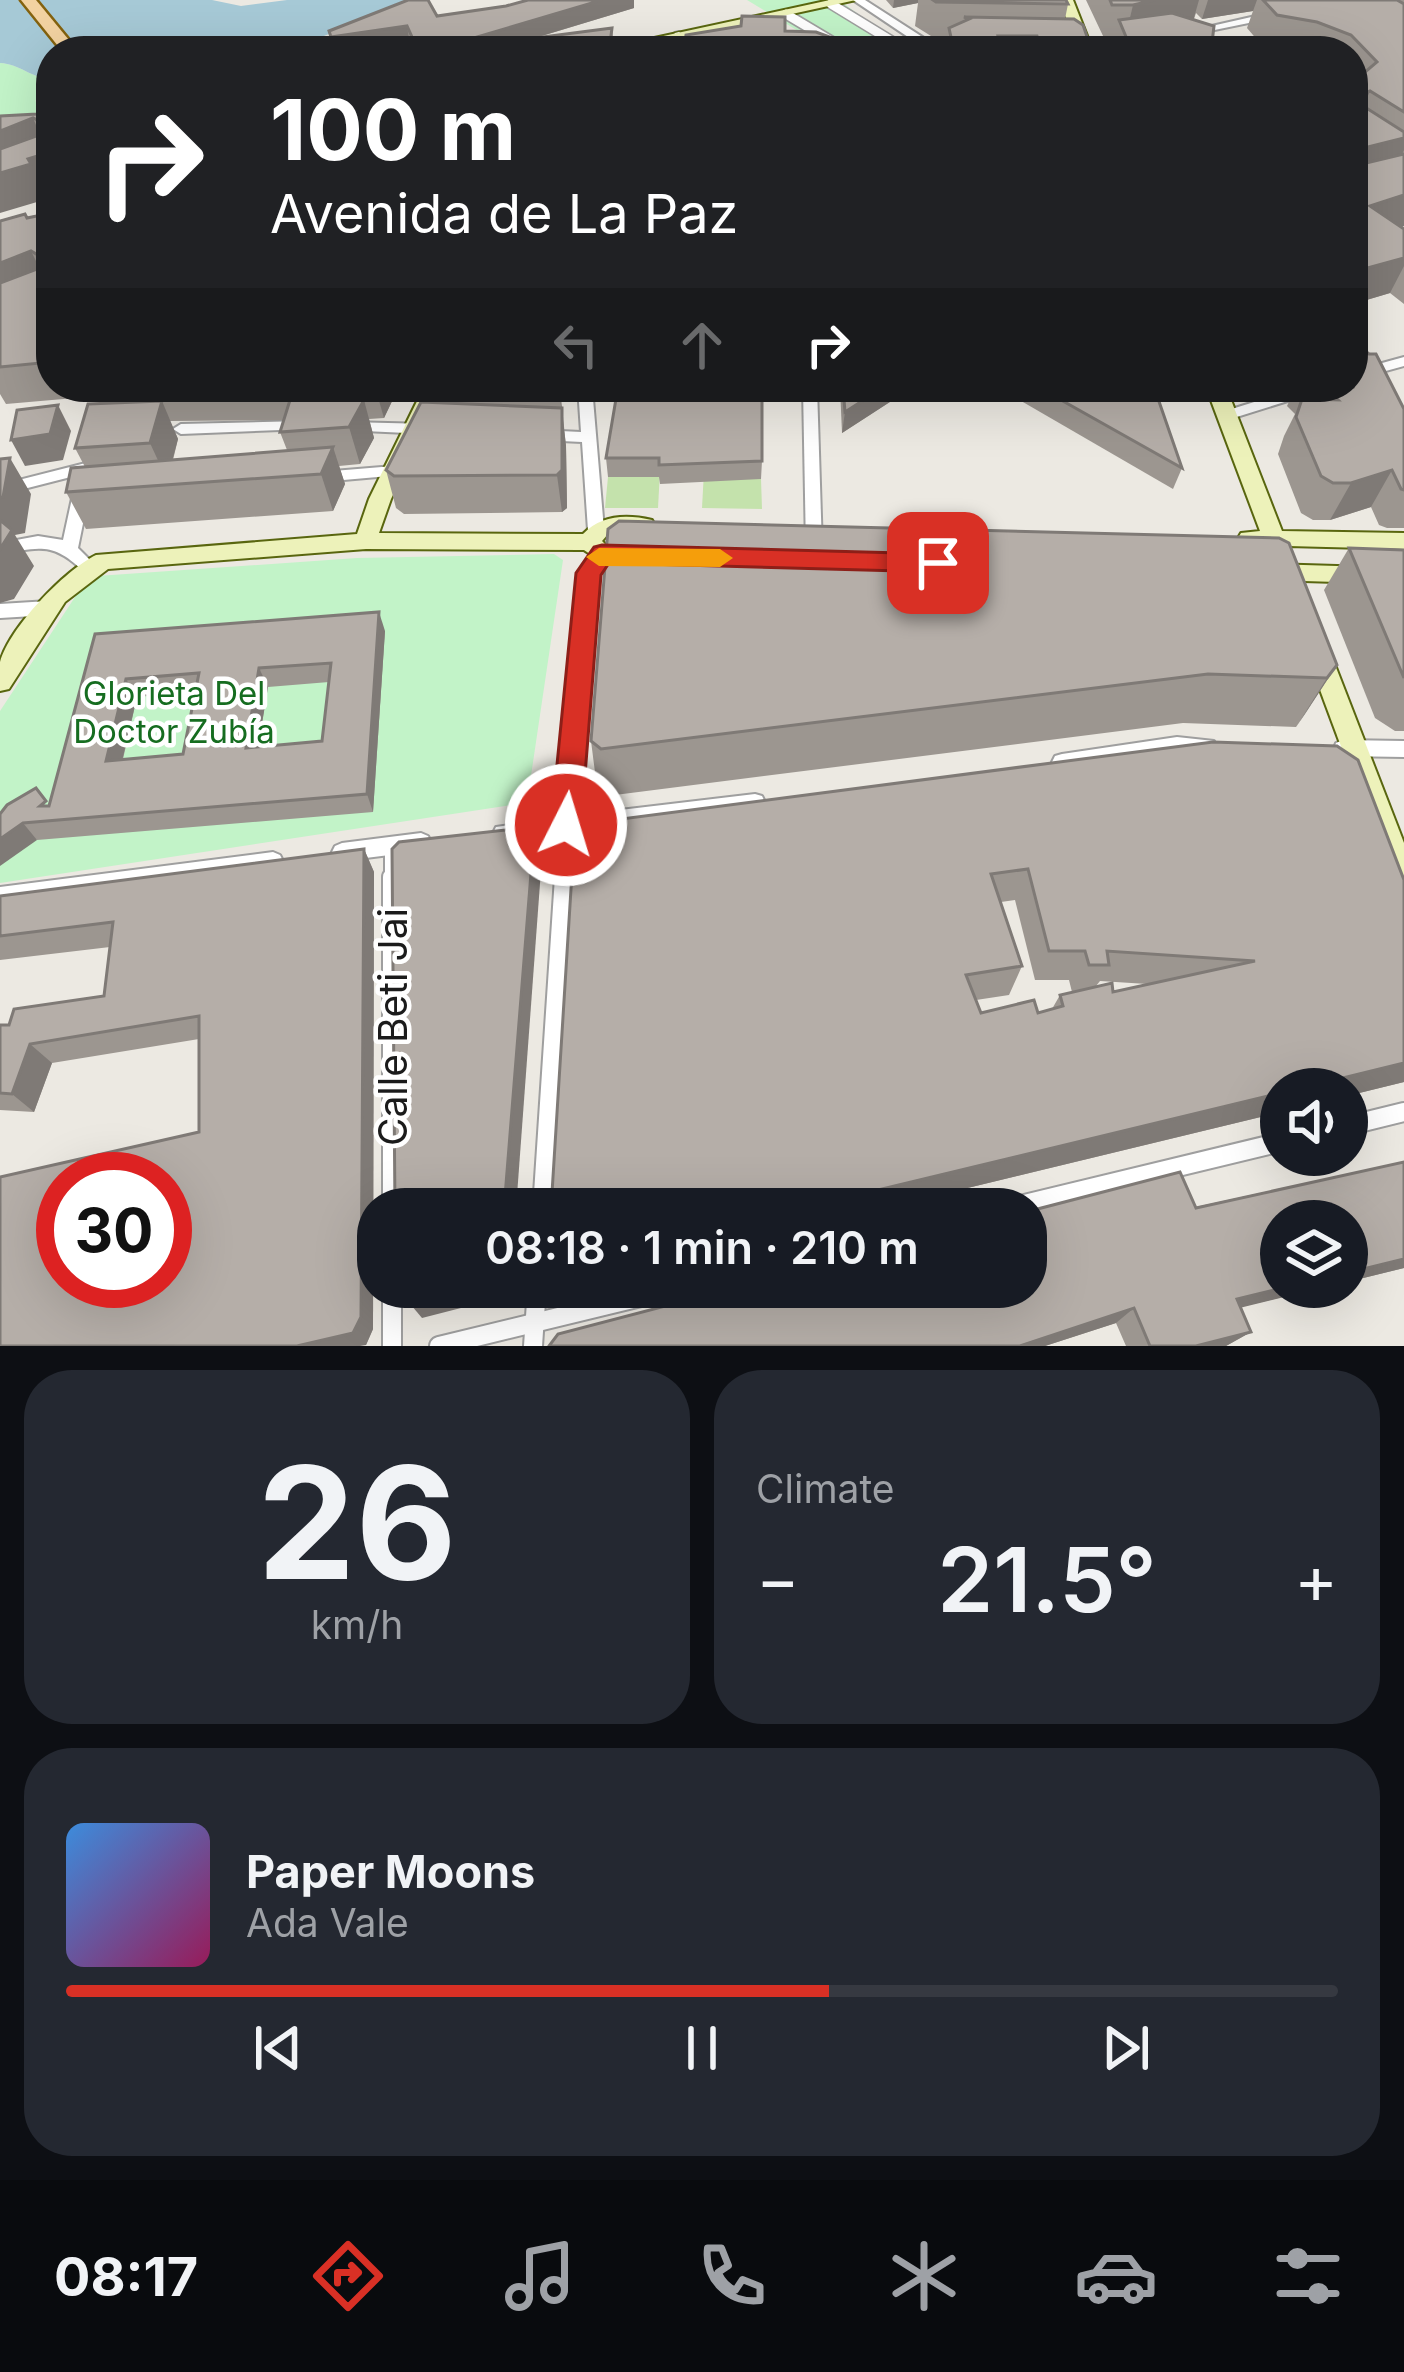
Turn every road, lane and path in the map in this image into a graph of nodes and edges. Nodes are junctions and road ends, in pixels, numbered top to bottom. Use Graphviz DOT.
graph roads {
  1 [pos="24,0"];
  2 [pos="854,0"];
  3 [pos="1066,0"];
  4 [pos="831,4"];
  5 [pos="786,14"];
  6 [pos="1281,14"];
  7 [pos="679,35"];
  8 [pos="1174,35"];
  9 [pos="53,36"];
  10 [pos="676,36"];
  11 [pos="823,36"];
  12 [pos="883,36"];
  13 [pos="912,36"];
  14 [pos="1080,36"];
  15 [pos="1404,361"];
  16 [pos="1368,372"];
  17 [pos="427,402"];
  18 [pos="586,402"];
  19 [pos="809,402"];
  20 [pos="1222,402"];
  21 [pos="1269,402"];
  22 [pos="1227,415"];
  23 [pos="413,428"];
  24 [pos="181,429"];
  25 [pos="160,430"];
  26 [pos="441,430"];
  27 [pos="528,434"];
  28 [pos="589,436"];
  29 [pos="93,446"];
  30 [pos="86,468"];
  31 [pos="394,471"];
  32 [pos="307,478"];
  33 [pos="0,490"];
  34 [pos="101,495"];
  35 [pos="80,496"];
  36 [pos="660,525"];
  37 [pos="801,528"];
  38 [pos="842,529"];
  39 [pos="1228,537"];
  40 [pos="365,541"];
  41 [pos="1404,541"];
  42 [pos="596,542"];
  43 [pos="70,548"];
  44 [pos="0,549"];
  45 [pos="658,556"];
  46 [pos="803,560"];
  47 [pos="843,561"];
  48 [pos="1285,565"];
  49 [pos="1240,572"];
  50 [pos="81,573"];
  51 [pos="1404,576"];
  52 [pos="49,608"];
  53 [pos="0,611"];
  54 [pos="1311,633"];
  55 [pos="0,682"];
  56 [pos="1224,746"];
  57 [pos="1314,748"];
  58 [pos="1354,748"];
  59 [pos="1404,749"];
  60 [pos="1042,765"];
  61 [pos="786,798"];
  62 [pos="566,825"];
  63 [pos="479,836"];
  64 [pos="436,841"];
  65 [pos="392,846"];
  66 [pos="323,854"];
  67 [pos="300,857"];
  68 [pos="1404,878"];
  69 [pos="0,896"];
  70 [pos="1404,1112"];
  71 [pos="1368,1121"];
  72 [pos="1260,1147"];
  73 [pos="392,1188"];
  74 [pos="543,1188"];
  75 [pos="1047,1199"];
  76 [pos="392,1308"];
  77 [pos="536,1308"];
  78 [pos="594,1308"];
  79 [pos="535,1322"];
  80 [pos="392,1346"];
  81 [pos="439,1346"];
  82 [pos="533,1346"];
  1 -- 9 [label="main road"];
  2 -- 4 [label="main road"];
  2 -- 13 [label="street"];
  3 -- 14 [label="main road"];
  4 -- 5 [label="main road"];
  4 -- 12 [label="street"];
  5 -- 7 [label="main road"];
  5 -- 11 [label="street"];
  6 -- 8 [label="street"];
  7 -- 10 [label="main road"];
  15 -- 16 [label="street"];
  17 -- 23 [label="main road"];
  18 -- 28 [label="street"];
  19 -- 37 [label="street"];
  20 -- 22 [label="main road"];
  21 -- 22 [label="street"];
  22 -- 48 [label="main road"];
  23 -- 24 [label="street"];
  23 -- 26 [label="street"];
  23 -- 31 [label="main road"];
  24 -- 25 [label="street"];
  27 -- 28 [label="street"];
  28 -- 42 [label="street"];
  29 -- 30 [label="street"];
  30 -- 33 [label="street"];
  30 -- 35 [label="street"];
  31 -- 32 [label="street"];
  31 -- 40 [label="main road"];
  34 -- 35 [label="street"];
  35 -- 43 [label="street"];
  36 -- 42 [label="main road"];
  37 -- 38 [label="main road"];
  37 -- 46 [label="street"];
  39 -- 48 [label="main road"];
  40 -- 42 [label="main road"];
  40 -- 50 [label="main road"];
  41 -- 48 [label="main road"];
  42 -- 45 [label="main road"];
  42 -- 62 [label="street"];
  43 -- 44 [label="street"];
  43 -- 50 [label="street"];
  46 -- 47 [label="main road"];
  48 -- 49 [label="main road"];
  48 -- 51 [label="main road"];
  50 -- 52 [label="main road"];
  52 -- 53 [label="street"];
  52 -- 55 [label="main road"];
  54 -- 58 [label="main road"];
  56 -- 60 [label="street"];
  57 -- 58 [label="street"];
  58 -- 59 [label="street"];
  58 -- 68 [label="main road"];
  61 -- 62 [label="street"];
  62 -- 63 [label="street"];
  62 -- 74 [label="street"];
  64 -- 65 [label="street"];
  65 -- 66 [label="street"];
  65 -- 73 [label="street, Calle Beti Jai"];
  67 -- 69 [label="street"];
  70 -- 71 [label="street"];
  72 -- 75 [label="street"];
  76 -- 80 [label="street"];
  77 -- 79 [label="street"];
  78 -- 79 [label="street"];
  79 -- 81 [label="street"];
  79 -- 82 [label="street"];
}
